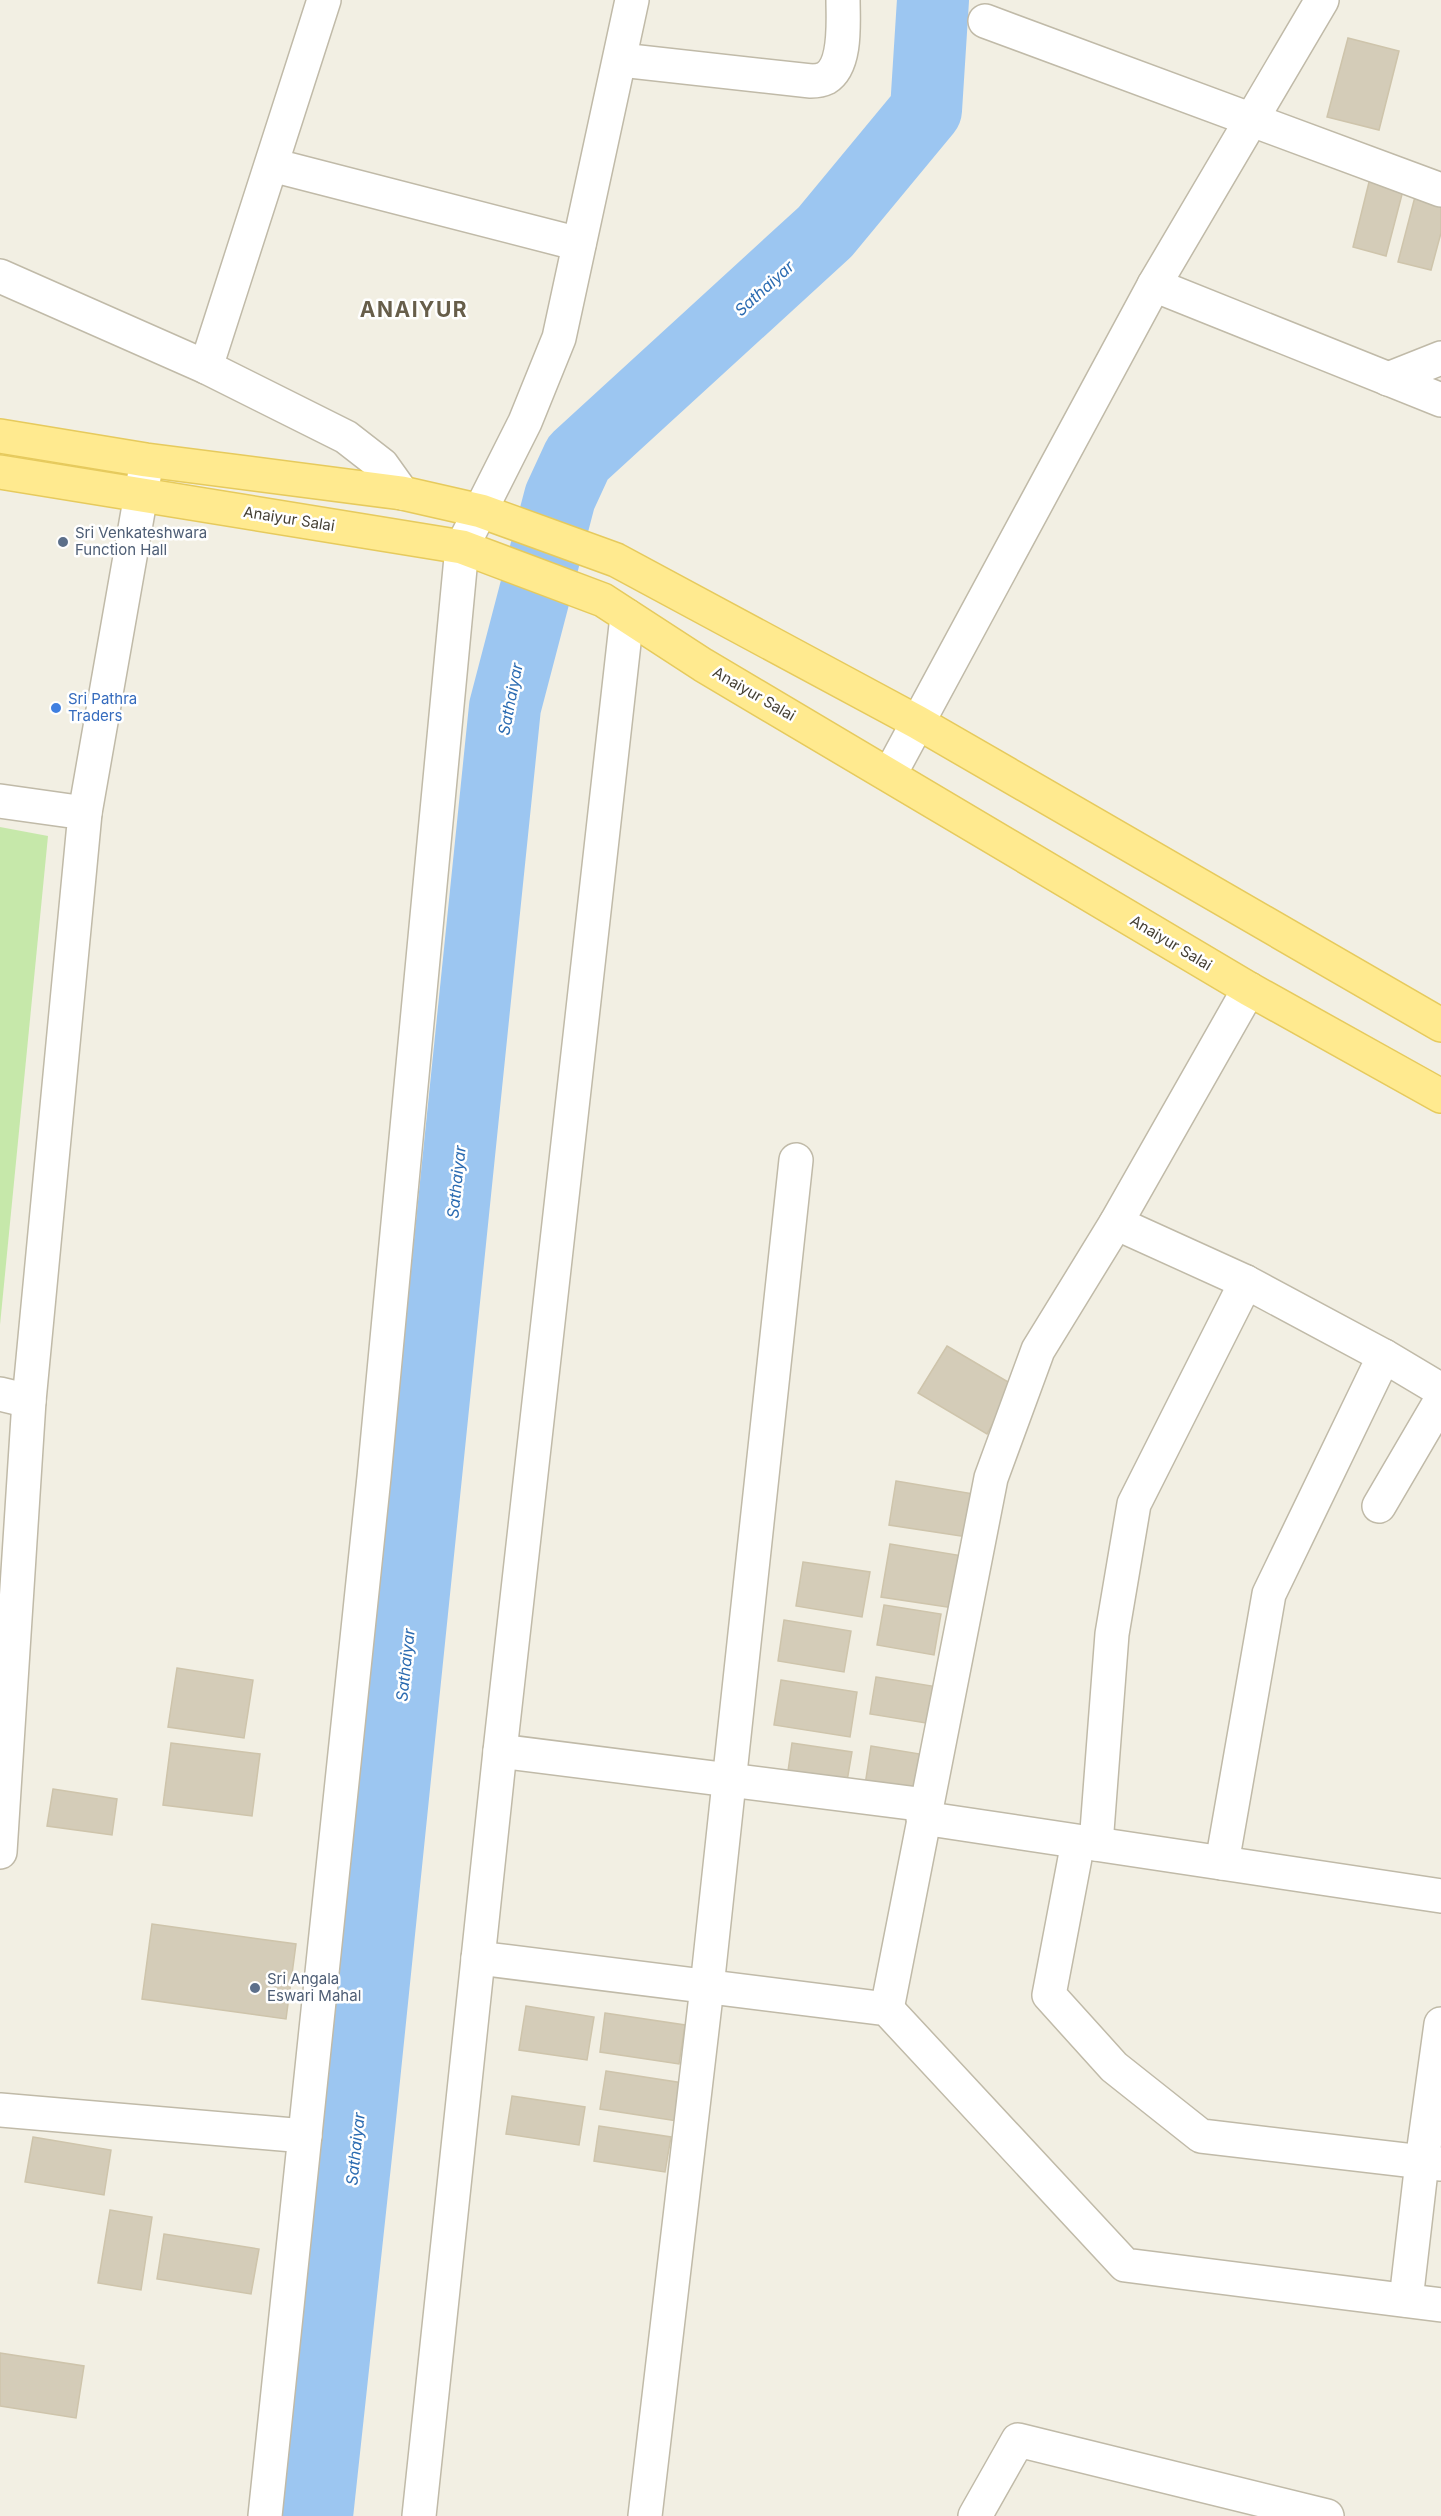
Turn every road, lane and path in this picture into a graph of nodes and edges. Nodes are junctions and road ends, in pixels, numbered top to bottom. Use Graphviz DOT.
graph roads {
  1 [pos="324,0"];
  2 [pos="632,0"];
  3 [pos="843,0"];
  4 [pos="1322,0"];
  5 [pos="986,21"];
  6 [pos="621,60"];
  7 [pos="1252,119"];
  8 [pos="272,165"];
  9 [pos="1441,190"];
  10 [pos="579,244"];
  11 [pos="0,276"];
  12 [pos="1154,285"];
  13 [pos="1441,358"];
  14 [pos="206,367"];
  15 [pos="1388,379"];
  16 [pos="1441,400"];
  17 [pos="0,436"];
  18 [pos="146,460"];
  19 [pos="0,472"];
  20 [pos="402,493"];
  21 [pos="142,495"];
  22 [pos="481,511"];
  23 [pos="462,547"];
  24 [pos="615,608"];
  25 [pos="917,722"];
  26 [pos="890,774"];
  27 [pos="0,801"];
  28 [pos="85,813"];
  29 [pos="1249,989"];
  30 [pos="1441,1026"];
  31 [pos="1441,1096"];
  32 [pos="796,1160"];
  33 [pos="1116,1223"];
  34 [pos="1246,1282"];
  35 [pos="1384,1356"];
  36 [pos="1441,1390"];
  37 [pos="15,1398"];
  38 [pos="1441,1400"];
  39 [pos="1379,1506"];
  40 [pos="500,1751"];
  41 [pos="730,1780"];
  42 [pos="925,1812"];
  43 [pos="1087,1843"];
  44 [pos="0,1852"];
  45 [pos="1222,1863"];
  46 [pos="1441,1896"];
  47 [pos="478,1958"];
  48 [pos="707,1987"];
  49 [pos="886,2009"];
  50 [pos="1441,2024"];
  51 [pos="0,2110"];
  52 [pos="305,2136"];
  53 [pos="1431,2163"];
  54 [pos="1406,2300"];
  55 [pos="1441,2305"];
  56 [pos="265,2516"];
  57 [pos="419,2516"];
  58 [pos="645,2516"];
  59 [pos="975,2516"];
  60 [pos="1327,2516"];
  1 -- 8 [label="street"];
  2 -- 6 [label="street"];
  3 -- 6 [label="street"];
  4 -- 7 [label="street"];
  5 -- 7 [label="street"];
  6 -- 10 [label="street"];
  7 -- 9 [label="street"];
  7 -- 12 [label="street"];
  8 -- 10 [label="street"];
  8 -- 14 [label="street"];
  10 -- 22 [label="street"];
  11 -- 14 [label="street"];
  12 -- 15 [label="street"];
  12 -- 25 [label="street"];
  13 -- 15 [label="street"];
  14 -- 20 [label="street"];
  15 -- 16 [label="street"];
  17 -- 18 [label="main road"];
  18 -- 20 [label="main road"];
  18 -- 21 [label="street"];
  19 -- 21 [label="main road, Anaiyur Salai"];
  20 -- 22 [label="main road"];
  21 -- 23 [label="main road, Anaiyur Salai"];
  21 -- 28 [label="street"];
  22 -- 23 [label="street"];
  22 -- 25 [label="main road"];
  23 -- 24 [label="main road, Anaiyur Salai"];
  23 -- 52 [label="street"];
  24 -- 26 [label="main road, Anaiyur Salai"];
  24 -- 40 [label="street"];
  25 -- 26 [label="street"];
  25 -- 30 [label="main road"];
  26 -- 29 [label="main road, Anaiyur Salai"];
  27 -- 28 [label="street"];
  28 -- 37 [label="street"];
  29 -- 31 [label="main road, Anaiyur Salai"];
  29 -- 33 [label="street"];
  32 -- 41 [label="street"];
  33 -- 34 [label="street"];
  33 -- 42 [label="street"];
  34 -- 35 [label="street"];
  34 -- 43 [label="street"];
  35 -- 36 [label="street"];
  35 -- 45 [label="street"];
  37 -- 44 [label="street"];
  38 -- 39 [label="street"];
  40 -- 41 [label="street"];
  40 -- 47 [label="street"];
  41 -- 42 [label="street"];
  41 -- 48 [label="street"];
  42 -- 43 [label="street"];
  42 -- 49 [label="street"];
  43 -- 45 [label="street"];
  43 -- 53 [label="street"];
  45 -- 46 [label="street"];
  47 -- 48 [label="street"];
  47 -- 57 [label="street"];
  48 -- 49 [label="street"];
  48 -- 58 [label="street"];
  49 -- 54 [label="street"];
  50 -- 53 [label="street"];
  51 -- 52 [label="street"];
  52 -- 56 [label="street"];
  53 -- 54 [label="street"];
  54 -- 55 [label="street"];
  59 -- 60 [label="street"];
}
